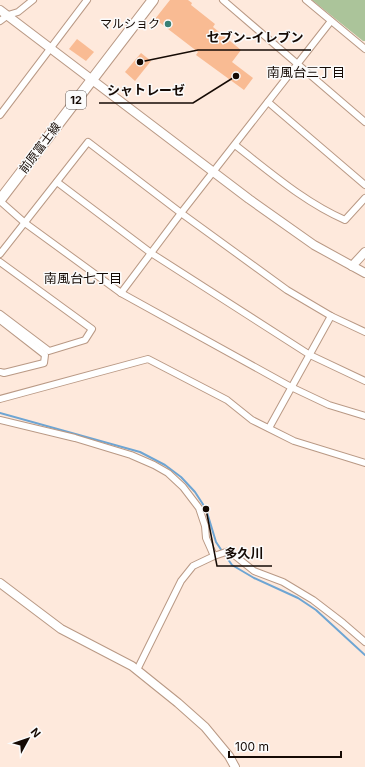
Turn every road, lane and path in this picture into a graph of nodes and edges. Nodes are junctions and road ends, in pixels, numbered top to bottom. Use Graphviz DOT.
graph roads {
  1 [pos="33,0"];
  2 [pos="87,0"];
  3 [pos="153,0"];
  4 [pos="223,0"];
  5 [pos="306,0"];
  6 [pos="0,10"];
  7 [pos="8,16"];
  8 [pos="0,21"];
  9 [pos="330,21"];
  10 [pos="50,48"];
  11 [pos="365,49"];
  12 [pos="297,63"];
  13 [pos="92,80"];
  14 [pos="268,102"];
  15 [pos="0,116"];
  16 [pos="365,122"];
  17 [pos="235,144"];
  18 [pos="214,172"];
  19 [pos="57,182"];
  20 [pos="365,185"];
  21 [pos="365,198"];
  22 [pos="0,201"];
  23 [pos="181,213"];
  24 [pos="25,222"];
  25 [pos="365,252"];
  26 [pos="151,253"];
  27 [pos="0,254"];
  28 [pos="0,262"];
  29 [pos="352,266"];
  30 [pos="365,273"];
  31 [pos="120,293"];
  32 [pos="0,314"];
  33 [pos="331,316"];
  34 [pos="0,320"];
  35 [pos="365,332"];
  36 [pos="310,355"];
  37 [pos="0,372"];
  38 [pos="365,381"];
  39 [pos="292,387"];
  40 [pos="0,399"];
  41 [pos="365,416"];
  42 [pos="0,420"];
  43 [pos="269,428"];
  44 [pos="365,463"];
  45 [pos="217,555"];
  46 [pos="0,583"];
  47 [pos="365,642"];
  48 [pos="137,670"];
  49 [pos="235,767"];
  1 -- 7 [label="street"];
  2 -- 10 [label="street"];
  3 -- 13 [label="main road, 前原富士線 / 12"];
  4 -- 12 [label="street"];
  5 -- 9 [label="street"];
  6 -- 7 [label="street"];
  7 -- 8 [label="street"];
  7 -- 10 [label="street"];
  9 -- 11 [label="street"];
  9 -- 12 [label="street"];
  10 -- 13 [label="street"];
  10 -- 15 [label="street"];
  12 -- 14 [label="street"];
  12 -- 16 [label="street"];
  13 -- 18 [label="street"];
  13 -- 22 [label="main road, 前原富士線 / 12"];
  14 -- 17 [label="street"];
  14 -- 20 [label="street"];
  17 -- 18 [label="street"];
  17 -- 21 [label="street"];
  18 -- 23 [label="street"];
  18 -- 29 [label="street"];
  19 -- 23 [label="street"];
  19 -- 24 [label="street"];
  19 -- 26 [label="street"];
  22 -- 24 [label="street"];
  23 -- 26 [label="street"];
  23 -- 33 [label="street"];
  24 -- 27 [label="street"];
  24 -- 31 [label="street"];
  25 -- 29 [label="street"];
  26 -- 31 [label="street"];
  26 -- 36 [label="street"];
  28 -- 32 [label="street"];
  29 -- 30 [label="street"];
  31 -- 39 [label="street"];
  33 -- 35 [label="street"];
  33 -- 36 [label="street"];
  34 -- 37 [label="street"];
  36 -- 38 [label="street"];
  36 -- 39 [label="street"];
  39 -- 41 [label="street"];
  39 -- 43 [label="street"];
  40 -- 43 [label="street"];
  42 -- 45 [label="street"];
  43 -- 44 [label="street"];
  45 -- 47 [label="street"];
  45 -- 48 [label="street"];
  46 -- 48 [label="street"];
  48 -- 49 [label="street"];
}
